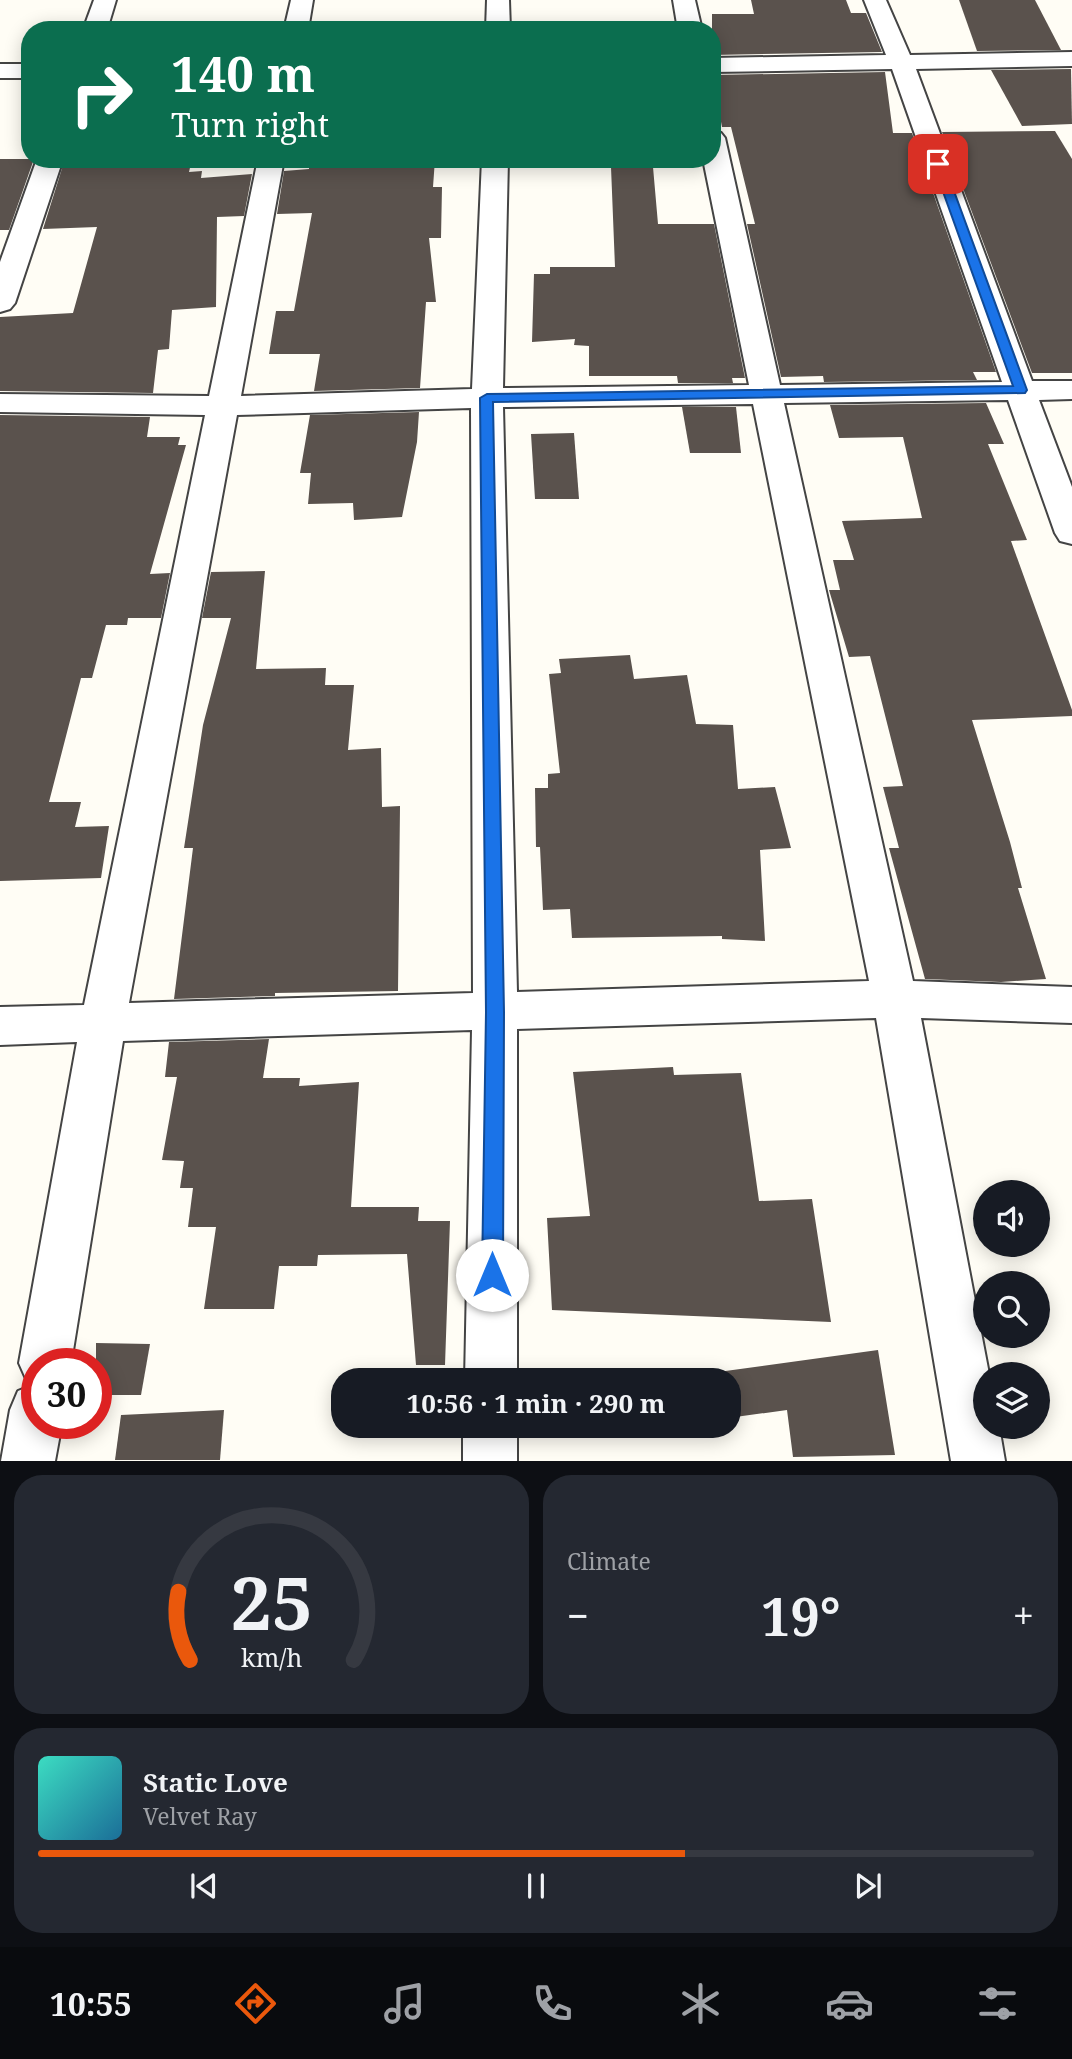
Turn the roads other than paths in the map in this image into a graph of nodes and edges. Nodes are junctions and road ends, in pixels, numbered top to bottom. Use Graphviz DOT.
graph roads {
  1 [pos="105,0"];
  2 [pos="302,0"];
  3 [pos="498,0"];
  4 [pos="684,0"];
  5 [pos="875,0"];
  6 [pos="98,21"];
  7 [pos="298,21"];
  8 [pos="498,21"];
  9 [pos="688,21"];
  10 [pos="1072,59"];
  11 [pos="902,64"];
  12 [pos="721,65"];
  13 [pos="0,71"];
  14 [pos="21,71"];
  15 [pos="47,168"];
  16 [pos="269,168"];
  17 [pos="495,168"];
  18 [pos="719,168"];
  19 [pos="0,303"];
  20 [pos="1021,390"];
  21 [pos="1072,390"];
  22 [pos="768,395"];
  23 [pos="487,398"];
  24 [pos="0,403"];
  25 [pos="225,406"];
  26 [pos="1072,533"];
  27 [pos="895,999"];
  28 [pos="1072,1005"];
  29 [pos="495,1012"];
  30 [pos="103,1023"];
  31 [pos="0,1026"];
  32 [pos="48,1348"];
  33 [pos="491,1368"];
  34 [pos="490,1438"];
  35 [pos="32,1439"];
  36 [pos="28,1461"];
  37 [pos="490,1461"];
  38 [pos="978,1461"];
  1 -- 6 [label="street"];
  2 -- 7 [label="street"];
  3 -- 8 [label="street"];
  4 -- 9 [label="street"];
  5 -- 11 [label="street"];
  10 -- 11 [label="street"];
  11 -- 12 [label="street"];
  11 -- 20 [label="street"];
  13 -- 14 [label="street"];
  15 -- 19 [label="street"];
  16 -- 25 [label="street"];
  17 -- 23 [label="street"];
  18 -- 22 [label="street"];
  20 -- 21 [label="street"];
  20 -- 22 [label="street"];
  20 -- 26 [label="street"];
  22 -- 23 [label="street"];
  22 -- 27 [label="street"];
  23 -- 25 [label="street"];
  23 -- 29 [label="street"];
  24 -- 25 [label="street"];
  25 -- 30 [label="street"];
  27 -- 28 [label="street"];
  27 -- 29 [label="street"];
  27 -- 38 [label="street"];
  29 -- 30 [label="street"];
  29 -- 33 [label="street"];
  30 -- 31 [label="street"];
  30 -- 32 [label="street"];
  34 -- 37 [label="street"];
  35 -- 36 [label="street"];
}
